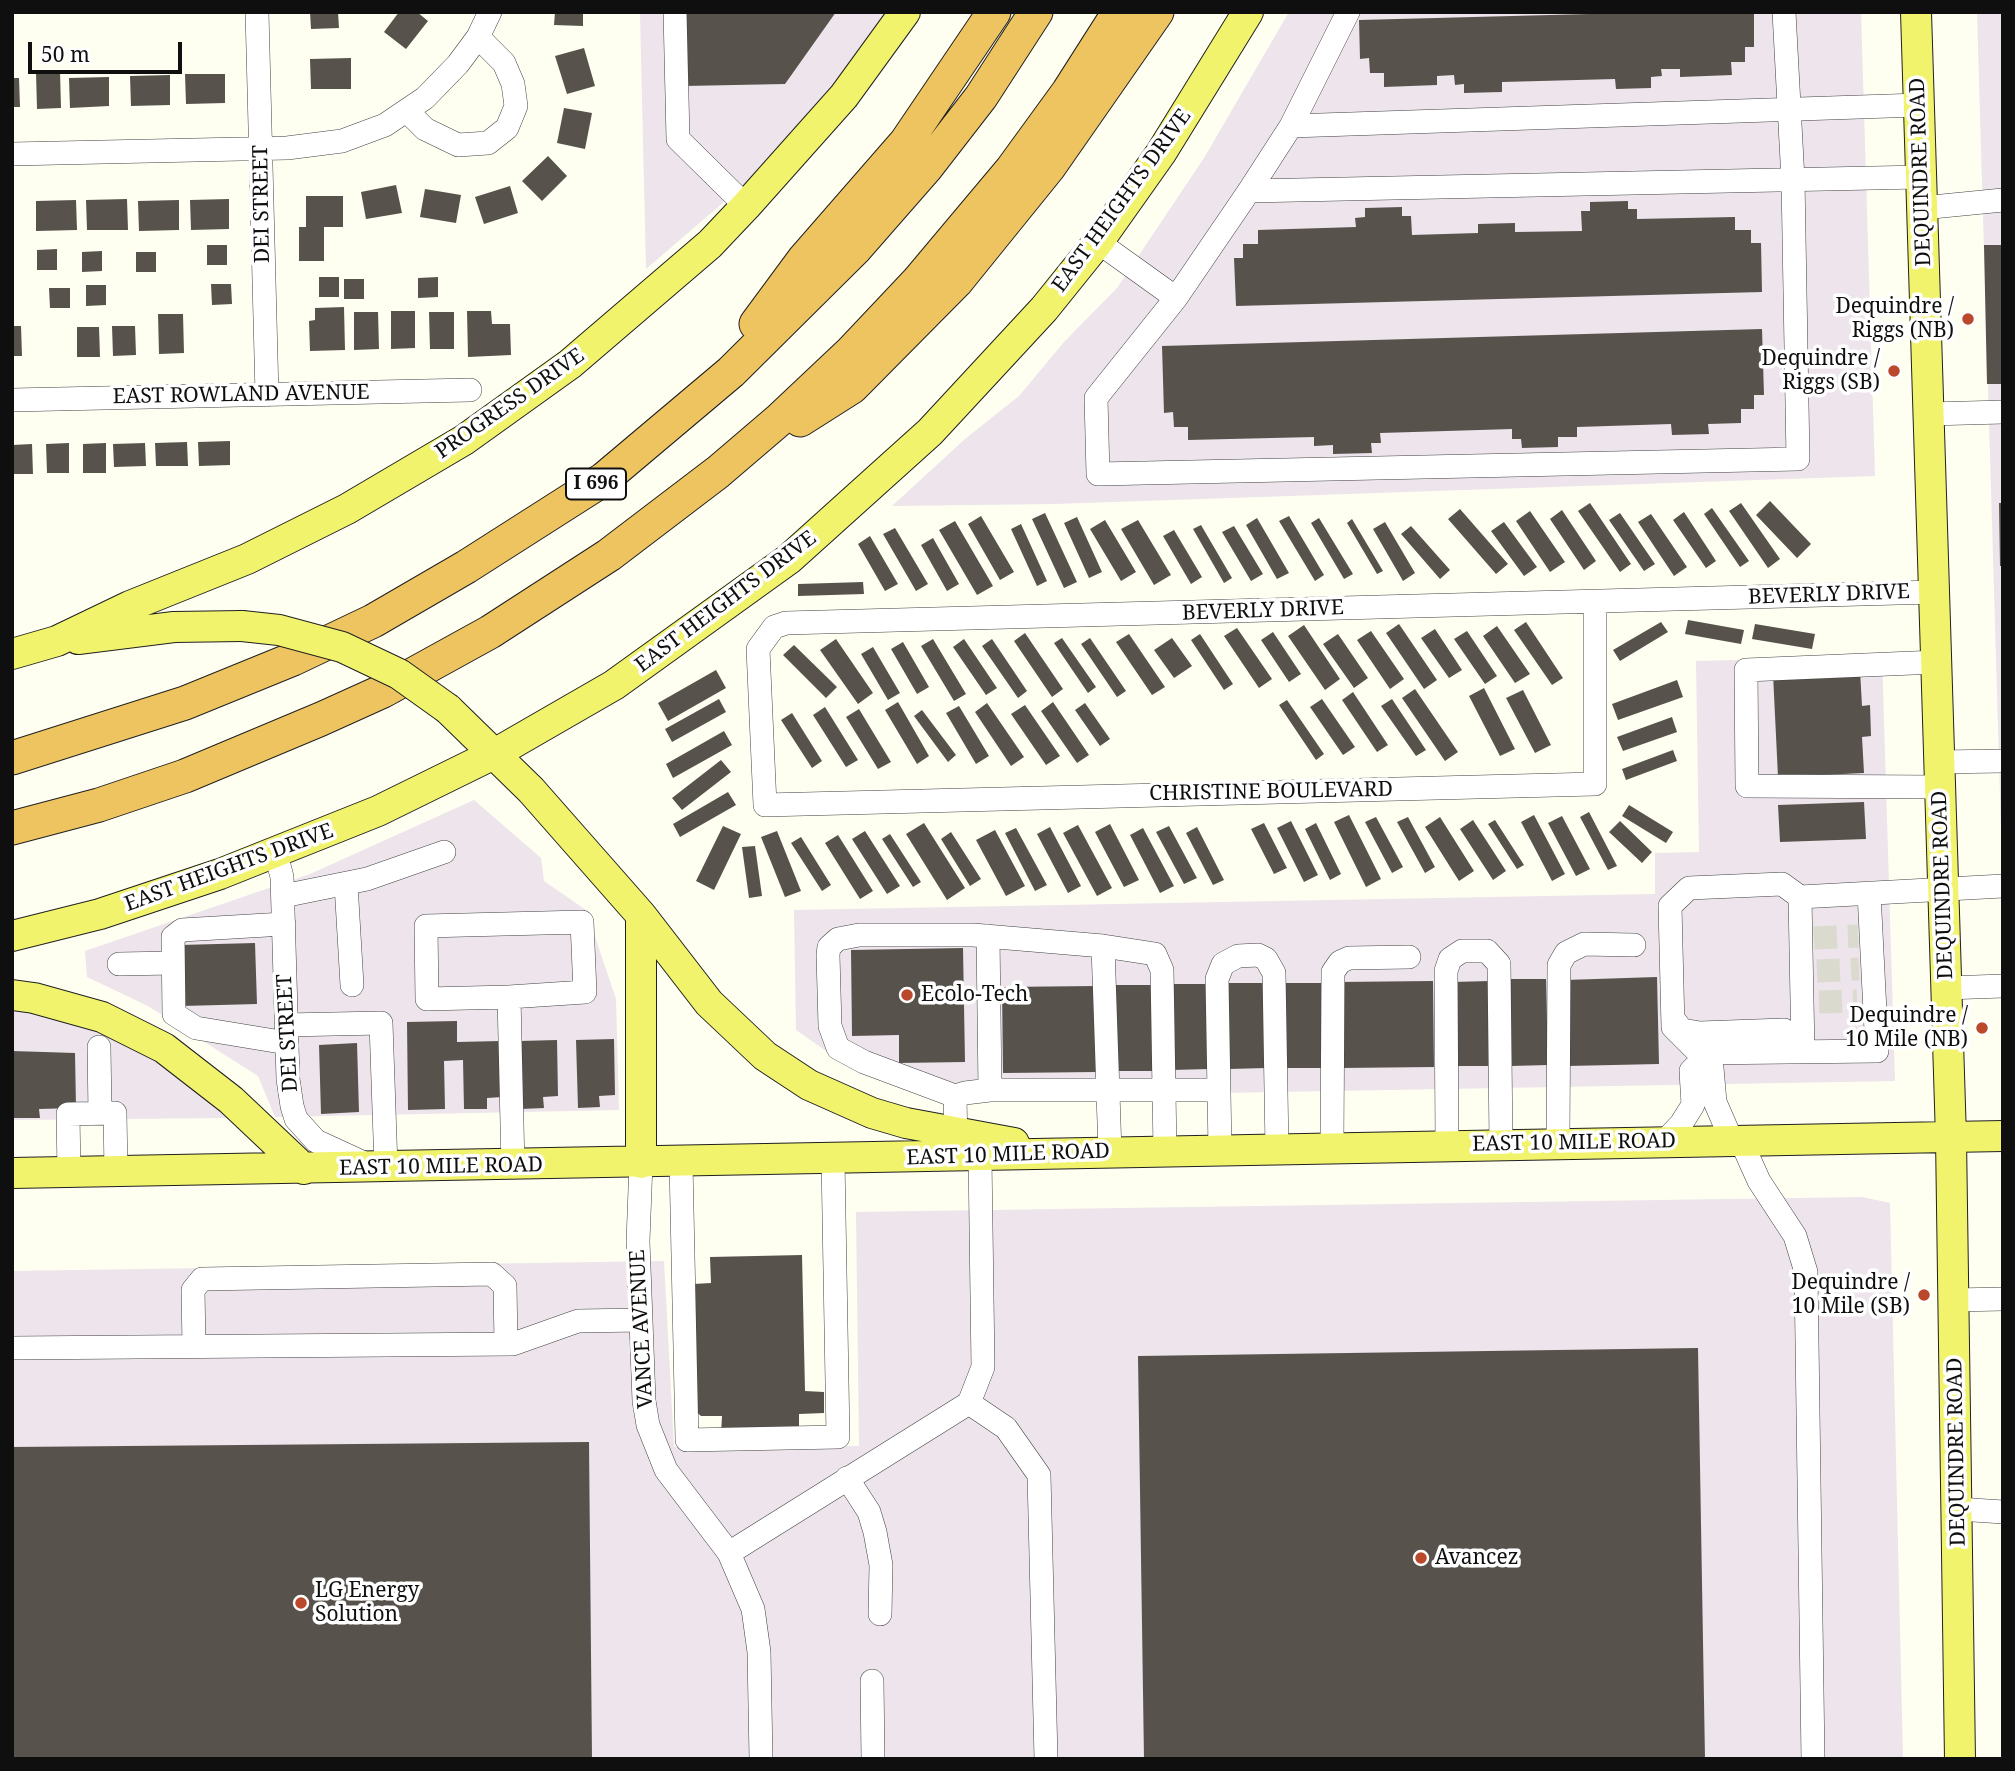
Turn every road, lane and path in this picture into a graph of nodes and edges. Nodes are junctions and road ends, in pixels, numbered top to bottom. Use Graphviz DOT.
graph roads {
  1 [pos="257,12"];
  2 [pos="490,12"];
  3 [pos="675,12"];
  4 [pos="905,12"];
  5 [pos="994,12"];
  6 [pos="1036,12"];
  7 [pos="1119,12"];
  8 [pos="1157,12"];
  9 [pos="1248,12"];
  10 [pos="1348,12"];
  11 [pos="1784,12"];
  12 [pos="1916,12"];
  13 [pos="478,37"];
  14 [pos="1919,105"];
  15 [pos="1787,109"];
  16 [pos="407,111"];
  17 [pos="1291,126"];
  18 [pos="261,149"];
  19 [pos="12,154"];
  20 [pos="1921,177"];
  21 [pos="1793,180"];
  22 [pos="1249,191"];
  23 [pos="2003,200"];
  24 [pos="746,206"];
  25 [pos="1922,208"];
  26 [pos="1098,242"];
  27 [pos="1176,298"];
  28 [pos="731,372"];
  29 [pos="470,390"];
  30 [pos="267,395"];
  31 [pos="12,400"];
  32 [pos="2003,412"];
  33 [pos="1930,414"];
  34 [pos="718,472"];
  35 [pos="1935,592"];
  36 [pos="1595,602"];
  37 [pos="57,642"];
  38 [pos="12,654"];
  39 [pos="1937,662"];
  40 [pos="496,753"];
  41 [pos="12,758"];
  42 [pos="2003,761"];
  43 [pos="1940,774"];
  44 [pos="765,805"];
  45 [pos="12,828"];
  46 [pos="444,852"];
  47 [pos="276,854"];
  48 [pos="346,884"];
  49 [pos="2003,886"];
  50 [pos="1943,888"];
  51 [pos="1869,892"];
  52 [pos="283,896"];
  53 [pos="1800,897"];
  54 [pos="641,915"];
  55 [pos="284,924"];
  56 [pos="12,936"];
  57 [pos="988,936"];
  58 [pos="1634,945"];
  59 [pos="1103,946"];
  60 [pos="1409,957"];
  61 [pos="173,963"];
  62 [pos="119,964"];
  63 [pos="352,985"];
  64 [pos="2003,986"];
  65 [pos="1946,988"];
  66 [pos="12,995"];
  67 [pos="509,997"];
  68 [pos="1673,1018"];
  69 [pos="286,1034"];
  70 [pos="99,1047"];
  71 [pos="1798,1052"];
  72 [pos="1700,1057"];
  73 [pos="1164,1089"];
  74 [pos="990,1090"];
  75 [pos="1108,1090"];
  76 [pos="1218,1090"];
  77 [pos="955,1096"];
  78 [pos="107,1113"];
  79 [pos="2003,1136"];
  80 [pos="1951,1138"];
  81 [pos="1736,1141"];
  82 [pos="1664,1142"];
  83 [pos="1558,1143"];
  84 [pos="1501,1144"];
  85 [pos="1447,1145"];
  86 [pos="1332,1148"];
  87 [pos="964,1149"];
  88 [pos="1277,1149"];
  89 [pos="1220,1150"];
  90 [pos="1166,1151"];
  91 [pos="1110,1152"];
  92 [pos="833,1160"];
  93 [pos="640,1163"];
  94 [pos="681,1163"];
  95 [pos="513,1166"];
  96 [pos="380,1167"];
  97 [pos="304,1169"];
  98 [pos="69,1172"];
  99 [pos="116,1172"];
  100 [pos="12,1173"];
  101 [pos="2003,1299"];
  102 [pos="1954,1300"];
  103 [pos="641,1320"];
  104 [pos="506,1344"];
  105 [pos="194,1346"];
  106 [pos="12,1348"];
  107 [pos="969,1403"];
  108 [pos="847,1478"];
  109 [pos="1958,1509"];
  110 [pos="2003,1512"];
  111 [pos="729,1553"];
  112 [pos="880,1614"];
  113 [pos="872,1681"];
  114 [pos="761,1759"];
  115 [pos="873,1759"];
  116 [pos="1046,1759"];
  117 [pos="1813,1759"];
  118 [pos="1961,1759"];
  1 -- 18 [label="street, DEI STREET"];
  2 -- 13 [label="street"];
  3 -- 24 [label="street"];
  4 -- 24 [label="main road, PROGRESS DRIVE"];
  5 -- 28 [label="highway"];
  6 -- 28 [label="highway, I 696"];
  7 -- 34 [label="highway"];
  8 -- 34 [label="highway"];
  9 -- 26 [label="main road, EAST HEIGHTS DRIVE"];
  10 -- 17 [label="street"];
  11 -- 15 [label="street"];
  12 -- 14 [label="main road, DEQUINDRE ROAD"];
  13 -- 16 [label="street"];
  13 -- 16 [label="street"];
  14 -- 15 [label="street"];
  14 -- 20 [label="main road, DEQUINDRE ROAD"];
  15 -- 17 [label="street"];
  15 -- 21 [label="street"];
  16 -- 18 [label="street"];
  17 -- 22 [label="street"];
  18 -- 19 [label="street"];
  18 -- 30 [label="street, DEI STREET"];
  20 -- 21 [label="street"];
  20 -- 25 [label="main road, DEQUINDRE ROAD"];
  21 -- 22 [label="street"];
  21 -- 27 [label="street"];
  22 -- 27 [label="street"];
  23 -- 25 [label="street"];
  24 -- 37 [label="main road, PROGRESS DRIVE"];
  25 -- 33 [label="main road, DEQUINDRE ROAD"];
  26 -- 27 [label="street"];
  26 -- 40 [label="main road, EAST HEIGHTS DRIVE"];
  28 -- 41 [label="highway, I 696"];
  29 -- 30 [label="street, EAST ROWLAND AVENUE"];
  30 -- 31 [label="street, EAST ROWLAND AVENUE"];
  32 -- 33 [label="street"];
  33 -- 35 [label="main road, DEQUINDRE ROAD"];
  34 -- 45 [label="highway"];
  35 -- 36 [label="street, BEVERLY DRIVE"];
  35 -- 39 [label="main road, DEQUINDRE ROAD"];
  36 -- 44 [label="street, BEVERLY DRIVE"];
  36 -- 44 [label="street, CHRISTINE BOULEVARD"];
  37 -- 38 [label="main road, PROGRESS DRIVE"];
  37 -- 40 [label="main road, bridge"];
  39 -- 43 [label="main road, DEQUINDRE ROAD"];
  39 -- 43 [label="street"];
  40 -- 47 [label="main road, EAST HEIGHTS DRIVE"];
  40 -- 54 [label="main road"];
  42 -- 43 [label="street"];
  43 -- 50 [label="main road, DEQUINDRE ROAD"];
  46 -- 48 [label="street"];
  47 -- 52 [label="street, DEI STREET"];
  47 -- 56 [label="main road, EAST HEIGHTS DRIVE"];
  48 -- 52 [label="street"];
  48 -- 63 [label="street"];
  49 -- 50 [label="street"];
  50 -- 51 [label="street"];
  50 -- 65 [label="main road, DEQUINDRE ROAD"];
  51 -- 53 [label="street"];
  51 -- 71 [label="street"];
  52 -- 55 [label="street, DEI STREET"];
  53 -- 68 [label="street"];
  53 -- 71 [label="street"];
  54 -- 87 [label="main road"];
  54 -- 93 [label="main road"];
  55 -- 61 [label="street"];
  55 -- 69 [label="street, DEI STREET"];
  57 -- 59 [label="street"];
  57 -- 74 [label="street"];
  57 -- 77 [label="street"];
  58 -- 83 [label="street"];
  59 -- 73 [label="street"];
  59 -- 75 [label="street"];
  60 -- 86 [label="street"];
  61 -- 62 [label="street"];
  61 -- 69 [label="street"];
  64 -- 65 [label="street"];
  65 -- 80 [label="main road, DEQUINDRE ROAD"];
  66 -- 97 [label="main road"];
  67 -- 67 [label="street"];
  67 -- 95 [label="street"];
  68 -- 71 [label="street"];
  68 -- 72 [label="street"];
  69 -- 96 [label="street, DEI STREET"];
  69 -- 96 [label="street"];
  70 -- 78 [label="street"];
  71 -- 72 [label="street"];
  72 -- 81 [label="street"];
  72 -- 82 [label="street"];
  73 -- 75 [label="street"];
  73 -- 76 [label="street"];
  73 -- 90 [label="street"];
  74 -- 75 [label="street"];
  74 -- 77 [label="street"];
  75 -- 91 [label="street"];
  76 -- 88 [label="street"];
  76 -- 89 [label="street"];
  77 -- 87 [label="street"];
  78 -- 98 [label="street"];
  78 -- 99 [label="street"];
  79 -- 80 [label="main road, EAST 10 MILE ROAD"];
  80 -- 81 [label="main road, EAST 10 MILE ROAD"];
  80 -- 102 [label="main road, DEQUINDRE ROAD"];
  81 -- 82 [label="main road, EAST 10 MILE ROAD"];
  81 -- 117 [label="street"];
  82 -- 83 [label="main road, EAST 10 MILE ROAD"];
  83 -- 84 [label="main road, EAST 10 MILE ROAD"];
  84 -- 85 [label="main road, EAST 10 MILE ROAD"];
  84 -- 85 [label="street"];
  85 -- 86 [label="main road, EAST 10 MILE ROAD"];
  86 -- 88 [label="main road, EAST 10 MILE ROAD"];
  87 -- 91 [label="main road, EAST 10 MILE ROAD"];
  87 -- 92 [label="main road, EAST 10 MILE ROAD"];
  87 -- 107 [label="street"];
  88 -- 89 [label="main road, EAST 10 MILE ROAD"];
  89 -- 90 [label="main road, EAST 10 MILE ROAD"];
  90 -- 91 [label="main road, EAST 10 MILE ROAD"];
  92 -- 94 [label="main road, EAST 10 MILE ROAD"];
  92 -- 94 [label="street"];
  93 -- 94 [label="main road, EAST 10 MILE ROAD"];
  93 -- 95 [label="main road, EAST 10 MILE ROAD"];
  93 -- 103 [label="street, VANCE AVENUE"];
  95 -- 96 [label="main road, EAST 10 MILE ROAD"];
  96 -- 97 [label="main road, EAST 10 MILE ROAD"];
  97 -- 99 [label="main road, EAST 10 MILE ROAD"];
  98 -- 99 [label="main road, EAST 10 MILE ROAD"];
  98 -- 100 [label="main road, EAST 10 MILE ROAD"];
  101 -- 102 [label="street"];
  102 -- 109 [label="main road, DEQUINDRE ROAD"];
  103 -- 104 [label="street"];
  103 -- 111 [label="street, VANCE AVENUE"];
  104 -- 105 [label="street"];
  104 -- 105 [label="street"];
  105 -- 106 [label="street"];
  107 -- 108 [label="street"];
  107 -- 116 [label="street"];
  108 -- 111 [label="street"];
  108 -- 112 [label="street"];
  109 -- 110 [label="street"];
  109 -- 118 [label="main road, DEQUINDRE ROAD"];
  111 -- 114 [label="street, VANCE AVENUE"];
  113 -- 115 [label="street"];
}
